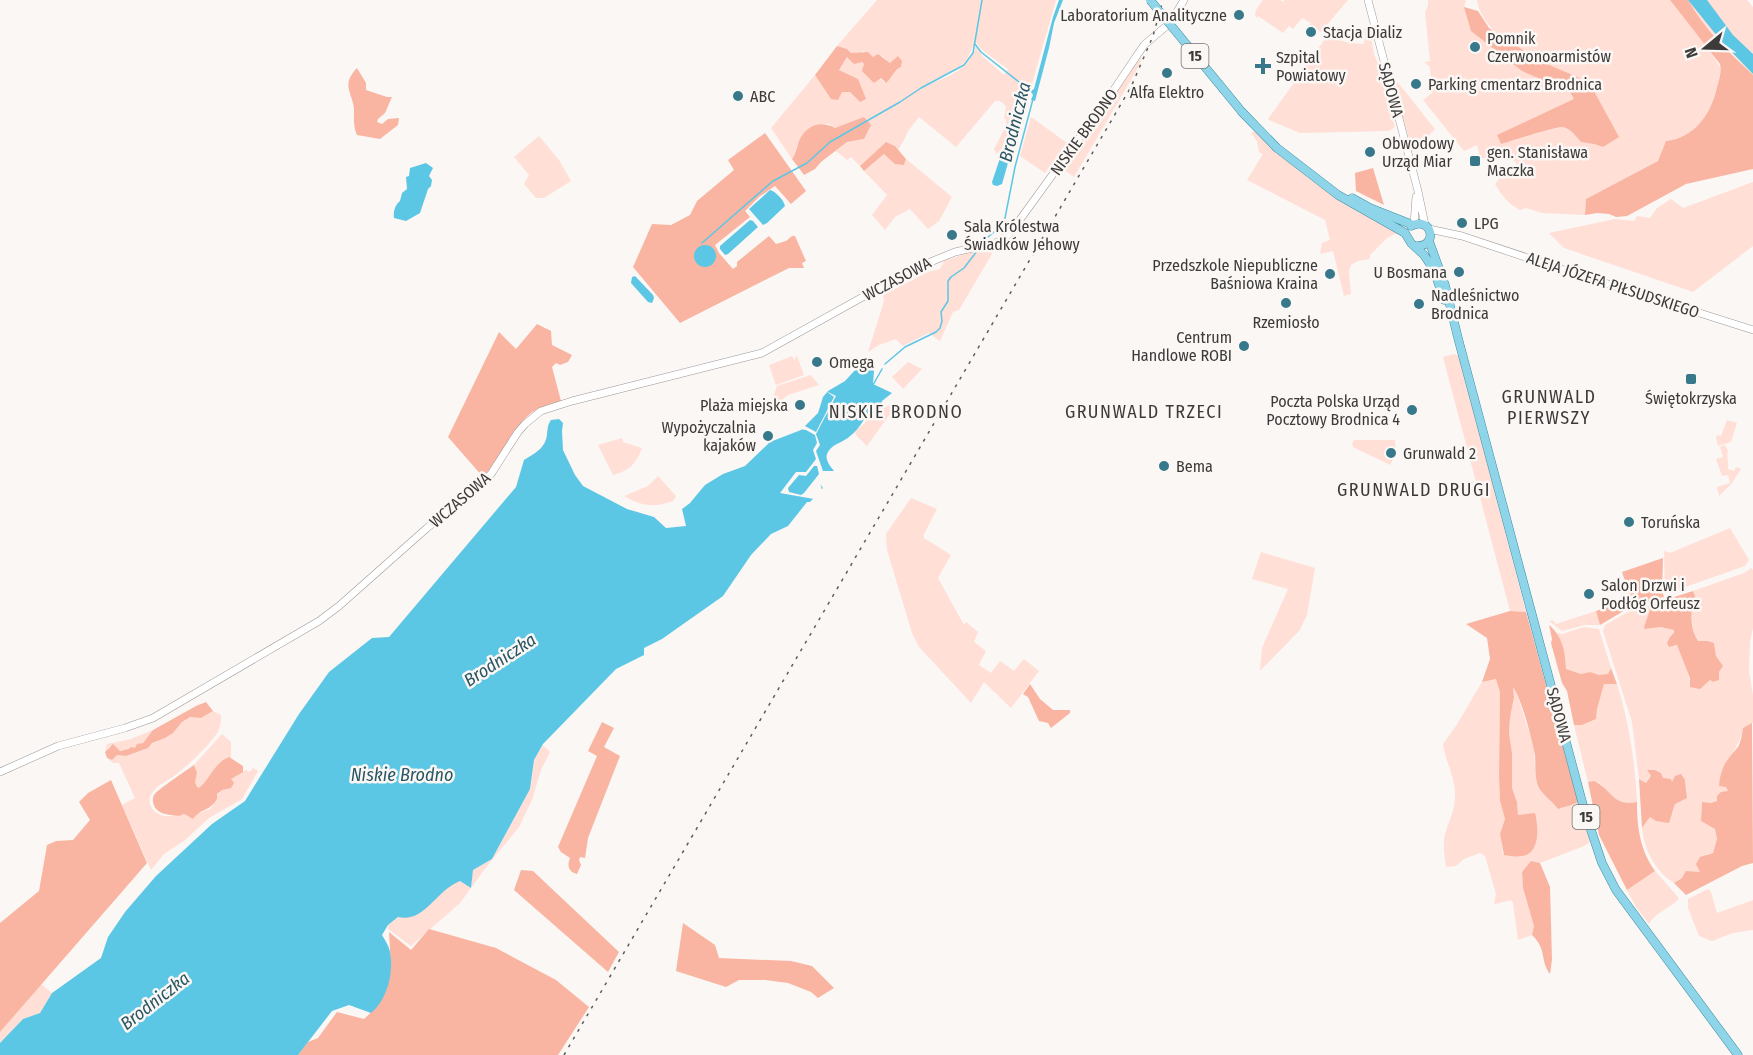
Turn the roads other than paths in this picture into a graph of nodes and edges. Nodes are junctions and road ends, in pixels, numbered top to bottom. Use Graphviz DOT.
graph roads {
  1 [pos="1150,0"];
  2 [pos="1184,0"];
  3 [pos="1368,0"];
  4 [pos="1415,179"];
  5 [pos="1322,182"];
  6 [pos="1414,224"];
  7 [pos="1427,227"];
  8 [pos="1407,236"];
  9 [pos="1429,240"];
  10 [pos="1473,240"];
  11 [pos="999,242"];
  12 [pos="1416,246"];
  13 [pos="1753,330"];
  14 [pos="1458,338"];
  15 [pos="0,772"];
  16 [pos="1738,1055"];
  1 -- 5 [label="main road, 15, bridge"];
  2 -- 11 [label="street, NISKIE BRODNO"];
  3 -- 4 [label="street, SĄDOWA"];
  4 -- 6 [label="street, SĄDOWA"];
  4 -- 7 [label="street, SĄDOWA"];
  5 -- 6 [label="main road, 15"];
  5 -- 8 [label="main road, 15"];
  6 -- 7 [label="main road, 15"];
  6 -- 8 [label="main road"];
  7 -- 9 [label="main road, 15"];
  7 -- 10 [label="street, ALEJA JÓZEFA PIŁSUDSKIEGO"];
  8 -- 12 [label="main road, 15"];
  9 -- 10 [label="street, ALEJA JÓZEFA PIŁSUDSKIEGO"];
  9 -- 12 [label="main road"];
  9 -- 14 [label="main road, SĄDOWA / 15"];
  10 -- 13 [label="street, ALEJA JÓZEFA PIŁSUDSKIEGO"];
  11 -- 15 [label="street, WCZASOWA"];
  12 -- 14 [label="main road, SĄDOWA / 15"];
  14 -- 16 [label="main road, SĄDOWA / 15"];
}
